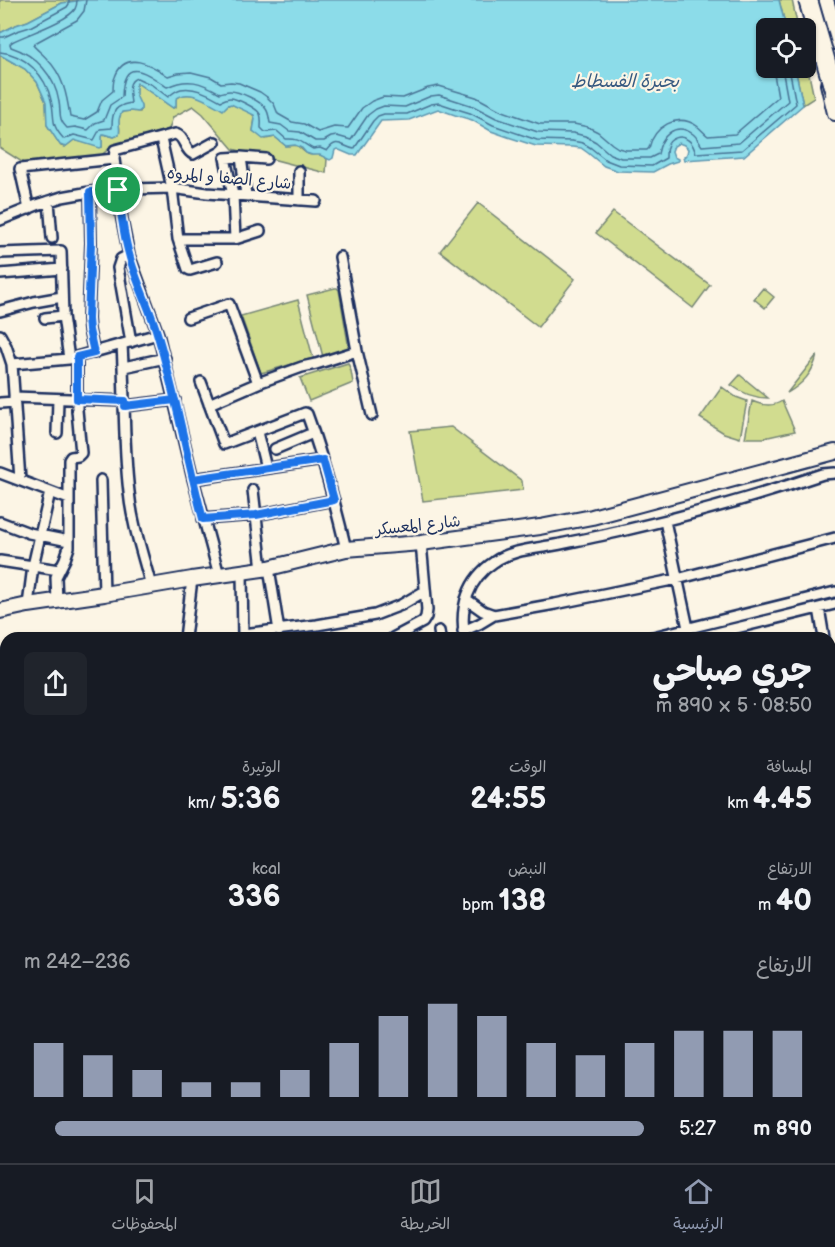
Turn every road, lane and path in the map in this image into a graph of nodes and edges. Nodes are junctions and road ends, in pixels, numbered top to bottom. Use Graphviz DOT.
graph roads {
  1 [pos="809,0"];
  2 [pos="824,0"];
  3 [pos="835,40"];
  4 [pos="835,48"];
  5 [pos="835,93"];
  6 [pos="835,113"];
  7 [pos="161,139"];
  8 [pos="215,142"];
  9 [pos="241,157"];
  10 [pos="114,159"];
  11 [pos="266,159"];
  12 [pos="299,171"];
  13 [pos="172,188"];
  14 [pos="118,190"];
  15 [pos="90,192"];
  16 [pos="233,195"];
  17 [pos="246,195"];
  18 [pos="299,200"];
  19 [pos="49,201"];
  20 [pos="316,201"];
  21 [pos="29,209"];
  22 [pos="0,220"];
  23 [pos="260,231"];
  24 [pos="52,238"];
  25 [pos="178,239"];
  26 [pos="235,239"];
  27 [pos="0,253"];
  28 [pos="129,255"];
  29 [pos="340,257"];
  30 [pos="217,262"];
  31 [pos="62,269"];
  32 [pos="0,274"];
  33 [pos="62,297"];
  34 [pos="0,311"];
  35 [pos="63,316"];
  36 [pos="45,318"];
  37 [pos="188,318"];
  38 [pos="158,334"];
  39 [pos="0,335"];
  40 [pos="127,343"];
  41 [pos="357,351"];
  42 [pos="94,353"];
  43 [pos="73,358"];
  44 [pos="165,358"];
  45 [pos="12,364"];
  46 [pos="124,367"];
  47 [pos="201,382"];
  48 [pos="258,383"];
  49 [pos="15,399"];
  50 [pos="58,399"];
  51 [pos="77,399"];
  52 [pos="175,400"];
  53 [pos="0,403"];
  54 [pos="125,404"];
  55 [pos="209,404"];
  56 [pos="372,415"];
  57 [pos="258,432"];
  58 [pos="57,433"];
  59 [pos="314,433"];
  60 [pos="275,449"];
  61 [pos="835,452"];
  62 [pos="323,460"];
  63 [pos="266,468"];
  64 [pos="0,473"];
  65 [pos="835,473"];
  66 [pos="193,479"];
  67 [pos="20,480"];
  68 [pos="102,480"];
  69 [pos="253,490"];
  70 [pos="50,492"];
  71 [pos="69,499"];
  72 [pos="334,500"];
  73 [pos="256,515"];
  74 [pos="203,519"];
  75 [pos="665,521"];
  76 [pos="0,522"];
  77 [pos="40,536"];
  78 [pos="835,538"];
  79 [pos="69,541"];
  80 [pos="421,543"];
  81 [pos="346,549"];
  82 [pos="0,561"];
  83 [pos="33,566"];
  84 [pos="266,569"];
  85 [pos="59,570"];
  86 [pos="242,572"];
  87 [pos="219,575"];
  88 [pos="192,579"];
  89 [pos="677,579"];
  90 [pos="151,586"];
  91 [pos="424,591"];
  92 [pos="835,592"];
  93 [pos="104,594"];
  94 [pos="466,599"];
  95 [pos="57,601"];
  96 [pos="835,604"];
  97 [pos="28,605"];
  98 [pos="819,608"];
  99 [pos="0,611"];
  100 [pos="494,615"];
  101 [pos="687,630"];
  102 [pos="279,631"];
  103 [pos="186,632"];
  104 [pos="243,632"];
  105 [pos="272,632"];
  106 [pos="404,632"];
  107 [pos="464,632"];
  108 [pos="467,632"];
  109 [pos="717,632"];
  110 [pos="823,632"];
  1 -- 5 [label="highway, bridge"];
  1 -- 6 [label="street"];
  2 -- 3 [label="highway"];
  2 -- 4 [label="street"];
  7 -- 8 [label="street"];
  7 -- 10 [label="street"];
  7 -- 13 [label="street"];
  9 -- 11 [label="street"];
  9 -- 16 [label="street"];
  9 -- 17 [label="street"];
  10 -- 14 [label="street"];
  10 -- 21 [label="street"];
  12 -- 18 [label="street"];
  13 -- 14 [label="street, شارع الصفا و المروه"];
  13 -- 16 [label="street, شارع الصفا و المروه"];
  13 -- 25 [label="street"];
  14 -- 15 [label="street, شارع الصفا و المروه"];
  14 -- 28 [label="street"];
  15 -- 19 [label="street, شارع الصفا و المروه"];
  15 -- 42 [label="street"];
  16 -- 17 [label="street, شارع الصفا و المروه"];
  16 -- 26 [label="street"];
  17 -- 18 [label="street, شارع الصفا و المروه"];
  18 -- 20 [label="street, شارع الصفا و المروه"];
  19 -- 21 [label="street, شارع الصفا و المروه"];
  19 -- 24 [label="street"];
  21 -- 22 [label="street, شارع الصفا و المروه"];
  23 -- 26 [label="street"];
  25 -- 26 [label="street"];
  25 -- 30 [label="street"];
  27 -- 31 [label="street"];
  28 -- 38 [label="street"];
  28 -- 40 [label="street"];
  29 -- 41 [label="street"];
  31 -- 32 [label="street"];
  31 -- 33 [label="street"];
  33 -- 34 [label="street"];
  33 -- 35 [label="street"];
  35 -- 36 [label="street"];
  35 -- 43 [label="street"];
  37 -- 48 [label="street"];
  38 -- 40 [label="street"];
  38 -- 44 [label="street"];
  39 -- 45 [label="street"];
  40 -- 42 [label="street"];
  40 -- 46 [label="street"];
  41 -- 48 [label="street"];
  41 -- 56 [label="street"];
  42 -- 43 [label="street"];
  43 -- 45 [label="street"];
  43 -- 51 [label="street"];
  44 -- 46 [label="street"];
  44 -- 52 [label="street"];
  45 -- 49 [label="street"];
  46 -- 54 [label="street"];
  47 -- 55 [label="street"];
  48 -- 55 [label="street"];
  49 -- 50 [label="street"];
  49 -- 53 [label="street"];
  49 -- 67 [label="street"];
  50 -- 51 [label="street"];
  50 -- 58 [label="street"];
  51 -- 54 [label="street"];
  51 -- 71 [label="street"];
  52 -- 54 [label="street"];
  52 -- 66 [label="street"];
  54 -- 90 [label="street"];
  55 -- 57 [label="street"];
  57 -- 59 [label="street"];
  57 -- 63 [label="street"];
  59 -- 60 [label="street"];
  59 -- 62 [label="street"];
  61 -- 80 [label="street, شارع المعسكر"];
  62 -- 63 [label="street"];
  62 -- 72 [label="street"];
  63 -- 66 [label="street"];
  64 -- 67 [label="street"];
  65 -- 75 [label="street"];
  66 -- 74 [label="street"];
  67 -- 70 [label="street"];
  68 -- 93 [label="street"];
  69 -- 73 [label="street"];
  70 -- 71 [label="street"];
  70 -- 77 [label="street"];
  71 -- 79 [label="street"];
  72 -- 73 [label="street"];
  72 -- 81 [label="street"];
  73 -- 74 [label="street"];
  73 -- 84 [label="street"];
  74 -- 87 [label="street"];
  75 -- 89 [label="street"];
  75 -- 94 [label="street"];
  76 -- 77 [label="street"];
  77 -- 79 [label="street"];
  77 -- 83 [label="street"];
  78 -- 89 [label="street"];
  79 -- 85 [label="street"];
  80 -- 81 [label="street, شارع المعسكر"];
  80 -- 91 [label="street"];
  81 -- 84 [label="street, شارع المعسكر"];
  82 -- 83 [label="street"];
  83 -- 85 [label="street"];
  83 -- 97 [label="street"];
  84 -- 86 [label="street, شارع المعسكر"];
  84 -- 102 [label="street"];
  85 -- 95 [label="street"];
  86 -- 87 [label="street, شارع المعسكر"];
  86 -- 104 [label="street"];
  87 -- 88 [label="street, شارع المعسكر"];
  88 -- 90 [label="street, شارع المعسكر"];
  88 -- 103 [label="street"];
  89 -- 100 [label="street"];
  89 -- 101 [label="street"];
  90 -- 93 [label="street, شارع المعسكر"];
  91 -- 102 [label="street"];
  91 -- 106 [label="street"];
  92 -- 101 [label="street"];
  93 -- 95 [label="street, شارع المعسكر"];
  94 -- 100 [label="street"];
  94 -- 107 [label="street"];
  95 -- 97 [label="street, شارع المعسكر"];
  96 -- 98 [label="street"];
  97 -- 99 [label="street, شارع المعسكر"];
  98 -- 109 [label="street"];
  98 -- 110 [label="street"];
  100 -- 108 [label="street"];
  102 -- 105 [label="street"];
}
